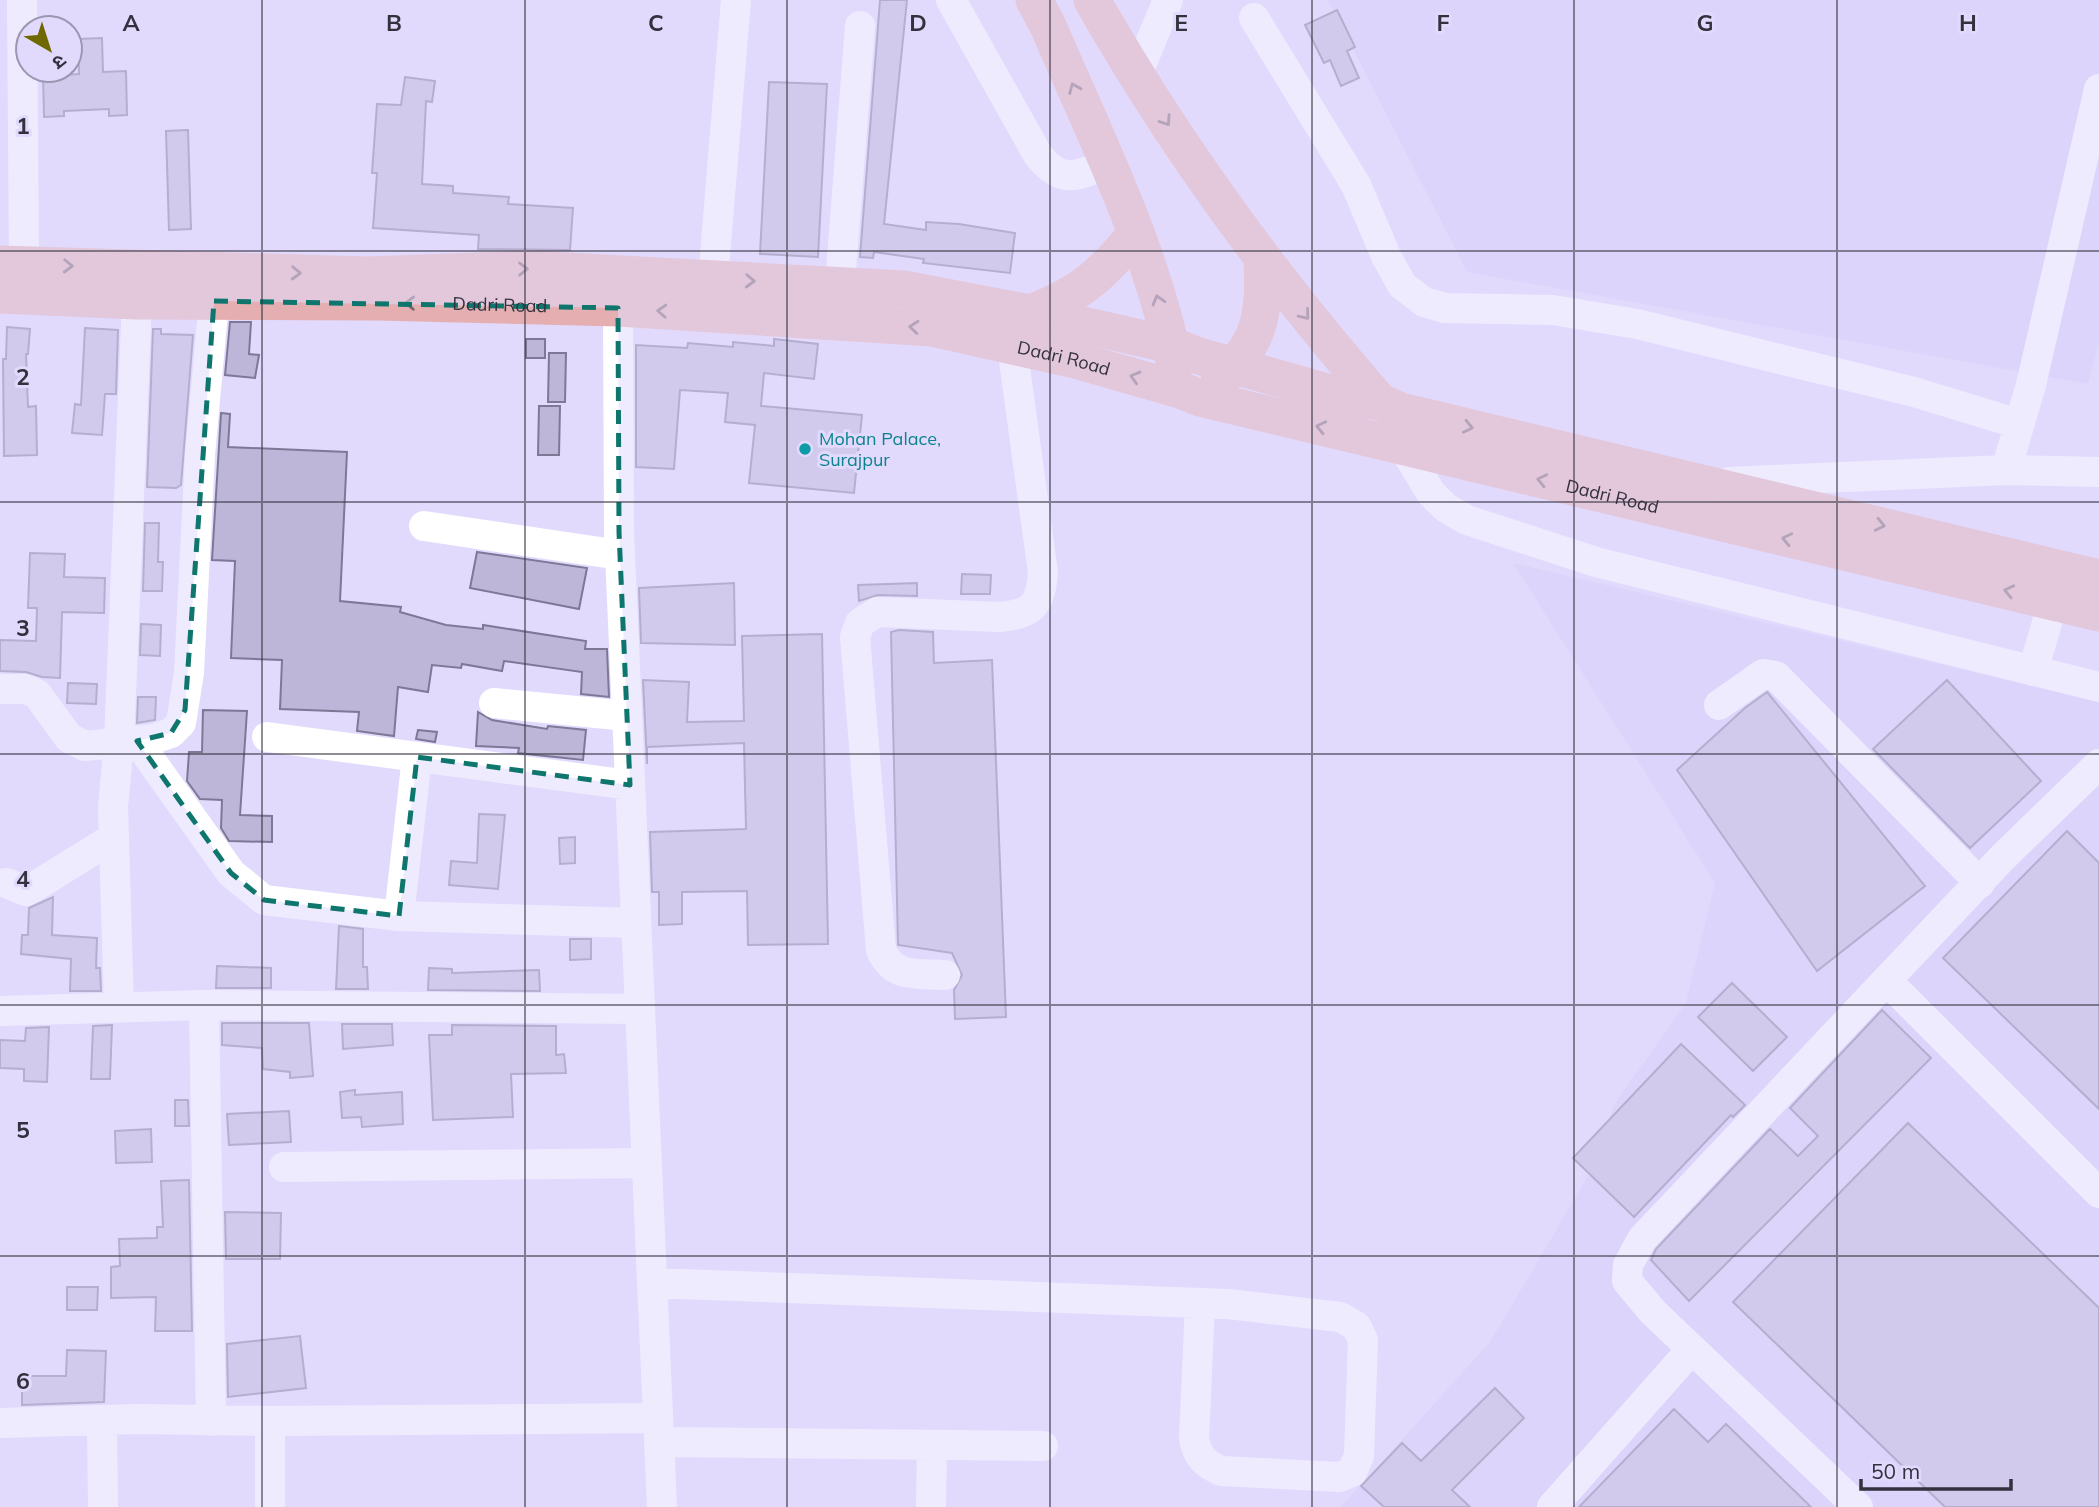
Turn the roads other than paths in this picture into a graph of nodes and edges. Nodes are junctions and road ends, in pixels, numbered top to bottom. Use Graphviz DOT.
graph roads {
  1 [pos="22,0"];
  2 [pos="736,0"];
  3 [pos="951,0"];
  4 [pos="1034,0"];
  5 [pos="1092,0"];
  6 [pos="1168,0"];
  7 [pos="1254,18"];
  8 [pos="860,26"];
  9 [pos="1136,77"];
  10 [pos="2099,89"];
  11 [pos="1107,164"];
  12 [pos="1136,233"];
  13 [pos="1262,262"];
  14 [pos="12,264"];
  15 [pos="713,280"];
  16 [pos="840,284"];
  17 [pos="0,295"];
  18 [pos="137,301"];
  19 [pos="214,301"];
  20 [pos="618,308"];
  21 [pos="1030,313"];
  22 [pos="1171,345"];
  23 [pos="1012,346"];
  24 [pos="1234,366"];
  25 [pos="1190,394"];
  26 [pos="1391,407"];
  27 [pos="2020,424"];
  28 [pos="1403,447"];
  29 [pos="2006,470"];
  30 [pos="2099,472"];
  31 [pos="1703,483"];
  32 [pos="424,526"];
  33 [pos="620,555"];
  34 [pos="2099,578"];
  35 [pos="2099,613"];
  36 [pos="2048,619"];
  37 [pos="2033,671"];
  38 [pos="2099,687"];
  39 [pos="0,689"];
  40 [pos="494,703"];
  41 [pos="1719,705"];
  42 [pos="627,716"];
  43 [pos="267,737"];
  44 [pos="128,742"];
  45 [pos="416,757"];
  46 [pos="2098,766"];
  47 [pos="630,785"];
  48 [pos="113,838"];
  49 [pos="6,883"];
  50 [pos="1980,883"];
  51 [pos="399,916"];
  52 [pos="636,923"];
  53 [pos="945,975"];
  54 [pos="1887,981"];
  55 [pos="204,1005"];
  56 [pos="119,1006"];
  57 [pos="640,1009"];
  58 [pos="0,1011"];
  59 [pos="646,1163"];
  60 [pos="284,1167"];
  61 [pos="2099,1193"];
  62 [pos="652,1283"];
  63 [pos="1200,1304"];
  64 [pos="1691,1350"];
  65 [pos="211,1420"];
  66 [pos="270,1421"];
  67 [pos="102,1422"];
  68 [pos="0,1423"];
  69 [pos="658,1430"];
  70 [pos="932,1445"];
  71 [pos="1043,1446"];
  72 [pos="103,1507"];
  73 [pos="270,1507"];
  74 [pos="662,1507"];
  75 [pos="931,1507"];
  76 [pos="1552,1507"];
  77 [pos="1858,1507"];
  1 -- 14 [label="street"];
  2 -- 15 [label="street"];
  3 -- 11 [label="street"];
  11 -- 4 [label="main road, one-way"];
  5 -- 9 [label="main road"];
  6 -- 9 [label="street"];
  7 -- 27 [label="street"];
  8 -- 16 [label="street"];
  9 -- 13 [label="main road, one-way"];
  10 -- 27 [label="street"];
  11 -- 12 [label="main road"];
  12 -- 21 [label="main road"];
  22 -- 12 [label="main road, one-way"];
  13 -- 24 [label="main road"];
  13 -- 26 [label="main road, one-way"];
  14 -- 15 [label="main road, Dadri Road, one-way"];
  15 -- 16 [label="main road, Dadri Road, one-way"];
  16 -- 21 [label="main road, Dadri Road"];
  17 -- 18 [label="main road, Dadri Road"];
  18 -- 19 [label="main road, Dadri Road"];
  18 -- 44 [label="street"];
  20 -- 19 [label="main road, Dadri Road, one-way"];
  19 -- 44 [label="street"];
  23 -- 20 [label="main road, Dadri Road, one-way"];
  20 -- 33 [label="street"];
  21 -- 22 [label="main road, Dadri Road"];
  22 -- 24 [label="main road, Dadri Road"];
  22 -- 25 [label="main road"];
  25 -- 23 [label="main road, Dadri Road, one-way"];
  23 -- 53 [label="street"];
  24 -- 25 [label="main road"];
  24 -- 26 [label="main road, Dadri Road"];
  28 -- 25 [label="main road, Dadri Road, one-way"];
  26 -- 31 [label="main road, Dadri Road, one-way"];
  27 -- 29 [label="street"];
  36 -- 28 [label="main road, Dadri Road, one-way"];
  28 -- 37 [label="street"];
  29 -- 30 [label="street"];
  29 -- 31 [label="street"];
  31 -- 34 [label="main road, Dadri Road, one-way"];
  32 -- 33 [label="street"];
  33 -- 42 [label="street"];
  35 -- 36 [label="main road, Dadri Road"];
  36 -- 37 [label="street"];
  37 -- 38 [label="street"];
  39 -- 44 [label="street"];
  40 -- 42 [label="street"];
  41 -- 50 [label="street"];
  42 -- 47 [label="street"];
  43 -- 45 [label="street"];
  44 -- 48 [label="street"];
  44 -- 51 [label="street"];
  45 -- 47 [label="street"];
  45 -- 51 [label="street"];
  46 -- 50 [label="street"];
  47 -- 52 [label="street"];
  48 -- 49 [label="street"];
  48 -- 56 [label="street"];
  50 -- 54 [label="street"];
  51 -- 52 [label="street"];
  52 -- 57 [label="street"];
  54 -- 61 [label="street"];
  54 -- 64 [label="street"];
  55 -- 56 [label="street"];
  55 -- 57 [label="street"];
  55 -- 65 [label="street"];
  56 -- 58 [label="street"];
  57 -- 59 [label="street"];
  59 -- 60 [label="street"];
  59 -- 62 [label="street"];
  62 -- 63 [label="street"];
  62 -- 69 [label="street"];
  63 -- 63 [label="street"];
  64 -- 76 [label="street"];
  64 -- 77 [label="street"];
  65 -- 66 [label="street"];
  65 -- 67 [label="street"];
  66 -- 69 [label="street"];
  66 -- 73 [label="street"];
  67 -- 68 [label="street"];
  67 -- 72 [label="street"];
  69 -- 70 [label="street"];
  69 -- 74 [label="street"];
  70 -- 71 [label="street"];
  70 -- 75 [label="street"];
}
